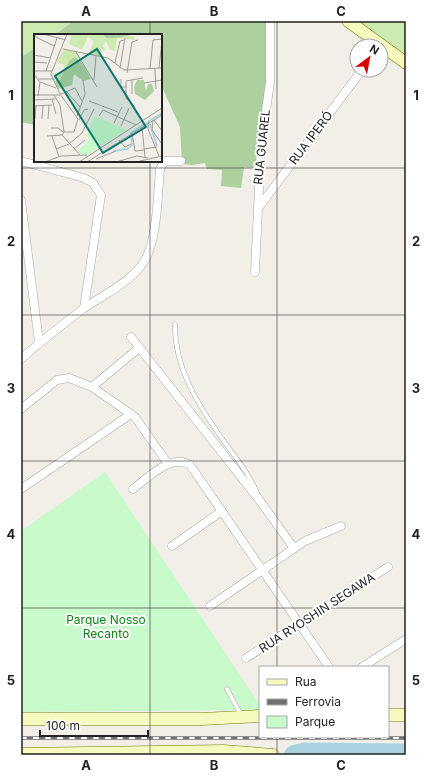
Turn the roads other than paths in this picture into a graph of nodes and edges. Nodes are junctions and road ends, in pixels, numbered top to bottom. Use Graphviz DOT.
graph roads {
  1 [pos="270,21"];
  2 [pos="348,21"];
  3 [pos="370,38"];
  4 [pos="389,51"];
  5 [pos="406,63"];
  6 [pos="356,78"];
  7 [pos="21,161"];
  8 [pos="181,161"];
  9 [pos="21,200"];
  10 [pos="260,207"];
  11 [pos="255,272"];
  12 [pos="84,308"];
  13 [pos="175,324"];
  14 [pos="131,337"];
  15 [pos="39,342"];
  16 [pos="139,348"];
  17 [pos="21,359"];
  18 [pos="92,387"];
  19 [pos="21,409"];
  20 [pos="131,414"];
  21 [pos="168,464"];
  22 [pos="21,489"];
  23 [pos="133,489"];
  24 [pos="260,501"];
  25 [pos="222,511"];
  26 [pos="341,526"];
  27 [pos="172,546"];
  28 [pos="294,548"];
  29 [pos="388,567"];
  30 [pos="262,570"];
  31 [pos="210,606"];
  32 [pos="300,625"];
  33 [pos="406,639"];
  34 [pos="246,658"];
  35 [pos="328,666"];
  36 [pos="364,666"];
  37 [pos="227,689"];
  38 [pos="389,715"];
  39 [pos="406,715"];
  40 [pos="259,716"];
  41 [pos="242,717"];
  42 [pos="21,719"];
  43 [pos="174,753"];
  44 [pos="21,754"];
  45 [pos="273,755"];
  1 -- 10 [label="street, RUA GUAREL"];
  2 -- 3 [label="street"];
  4 -- 5 [label="street"];
  6 -- 10 [label="street, RUA IPERÓ"];
  7 -- 12 [label="street"];
  8 -- 12 [label="street"];
  9 -- 15 [label="street"];
  10 -- 11 [label="street, RUA GUAREL"];
  12 -- 15 [label="street"];
  13 -- 24 [label="lane"];
  14 -- 16 [label="street"];
  15 -- 17 [label="street"];
  16 -- 18 [label="street"];
  16 -- 24 [label="street"];
  18 -- 19 [label="street"];
  18 -- 20 [label="street"];
  20 -- 21 [label="street"];
  20 -- 22 [label="street"];
  21 -- 23 [label="street"];
  21 -- 25 [label="street"];
  24 -- 28 [label="street"];
  25 -- 27 [label="street"];
  25 -- 30 [label="street"];
  26 -- 28 [label="street"];
  28 -- 30 [label="street"];
  29 -- 32 [label="street, RUA RYOSHIN SEGAWA"];
  30 -- 31 [label="street"];
  30 -- 32 [label="street"];
  32 -- 34 [label="street, RUA RYOSHIN SEGAWA"];
  32 -- 35 [label="street"];
  33 -- 36 [label="street"];
  37 -- 41 [label="lane"];
  38 -- 39 [label="street"];
  40 -- 41 [label="street"];
  41 -- 42 [label="street"];
  43 -- 44 [label="street"];
  43 -- 45 [label="street"];
}
